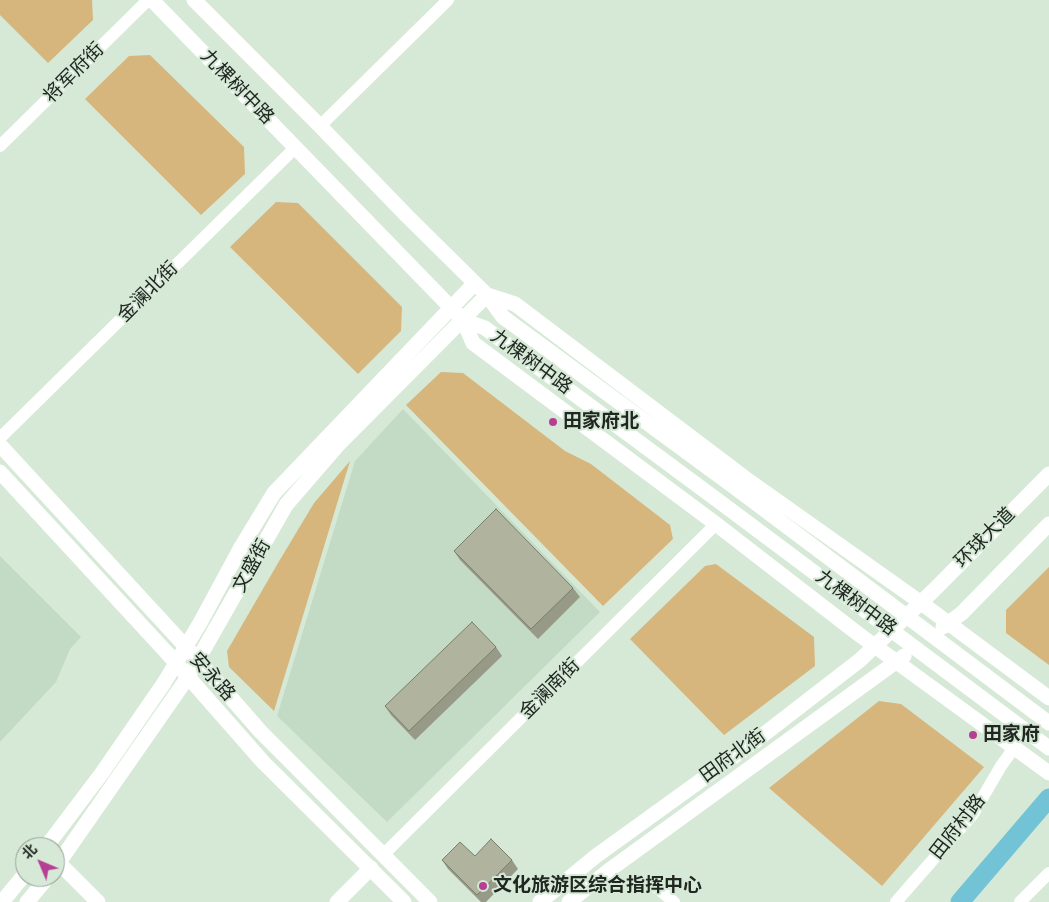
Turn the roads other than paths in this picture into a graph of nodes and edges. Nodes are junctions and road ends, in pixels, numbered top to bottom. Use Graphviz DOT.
graph roads {
  1 [pos="148,0"];
  2 [pos="152,0"];
  3 [pos="194,0"];
  4 [pos="448,0"];
  5 [pos="320,126"];
  6 [pos="0,146"];
  7 [pos="296,147"];
  8 [pos="474,284"];
  9 [pos="487,295"];
  10 [pos="452,307"];
  11 [pos="463,320"];
  12 [pos="0,438"];
  13 [pos="0,445"];
  14 [pos="0,472"];
  15 [pos="1049,474"];
  16 [pos="716,524"];
  17 [pos="1049,524"];
  18 [pos="920,602"];
  19 [pos="949,623"];
  20 [pos="875,646"];
  21 [pos="185,647"];
  22 [pos="198,660"];
  23 [pos="897,661"];
  24 [pos="176,663"];
  25 [pos="188,677"];
  26 [pos="1049,698"];
  27 [pos="1049,723"];
  28 [pos="1014,748"];
  29 [pos="1049,748"];
  30 [pos="1049,774"];
  31 [pos="54,837"];
  32 [pos="65,854"];
  33 [pos="384,854"];
  34 [pos="371,868"];
  35 [pos="65,873"];
  36 [pos="1049,873"];
  37 [pos="649,881"];
  38 [pos="15,886"];
  39 [pos="40,887"];
  40 [pos="2,902"];
  41 [pos="27,902"];
  42 [pos="98,902"];
  43 [pos="337,902"];
  44 [pos="404,902"];
  45 [pos="430,902"];
  46 [pos="540,902"];
  47 [pos="568,902"];
  48 [pos="674,902"];
  49 [pos="896,902"];
  50 [pos="1020,902"];
  1 -- 6 [label="street, 将军府街"];
  2 -- 7 [label="main road, 九棵树中路"];
  3 -- 5 [label="main road, 九棵树中路"];
  4 -- 5 [label="street"];
  5 -- 8 [label="main road, 九棵树中路"];
  7 -- 10 [label="main road, 九棵树中路"];
  7 -- 12 [label="street, 金澜北街"];
  8 -- 9 [label="main road, 九棵树中路"];
  8 -- 10 [label="main road, 文盛街"];
  9 -- 11 [label="main road, 文盛街"];
  9 -- 18 [label="main road"];
  9 -- 27 [label="main road, 九棵树中路"];
  10 -- 11 [label="main road, 九棵树中路"];
  10 -- 21 [label="main road, 文盛街"];
  11 -- 16 [label="main road"];
  11 -- 22 [label="main road, 文盛街"];
  11 -- 29 [label="main road, 九棵树中路"];
  13 -- 21 [label="main road, 安永路"];
  14 -- 24 [label="main road, 安永路"];
  15 -- 18 [label="main road, 环球大道"];
  16 -- 20 [label="main road"];
  16 -- 33 [label="street, 金澜南街"];
  17 -- 19 [label="main road, 环球大道"];
  18 -- 19 [label="main road"];
  18 -- 20 [label="main road, 田府北街"];
  19 -- 23 [label="main road, 田府北街"];
  19 -- 26 [label="main road"];
  20 -- 23 [label="main road"];
  20 -- 46 [label="main road, 田府北街"];
  21 -- 22 [label="main road, 安永路"];
  21 -- 24 [label="main road, 文盛街"];
  22 -- 25 [label="main road, 文盛街"];
  22 -- 33 [label="main road, 安永路"];
  23 -- 28 [label="main road"];
  23 -- 47 [label="main road, 田府北街"];
  24 -- 25 [label="main road, 安永路"];
  24 -- 31 [label="main road, 文盛街"];
  25 -- 32 [label="main road, 文盛街"];
  25 -- 34 [label="main road, 安永路"];
  28 -- 30 [label="main road"];
  28 -- 49 [label="street, 田府村路"];
  33 -- 45 [label="main road, 安永路"];
  34 -- 43 [label="main road"];
  34 -- 44 [label="main road, 安永路"];
  35 -- 42 [label="main road"];
  36 -- 50 [label="street"];
  37 -- 48 [label="street"];
  38 -- 40 [label="main road"];
  39 -- 41 [label="main road"];
}
